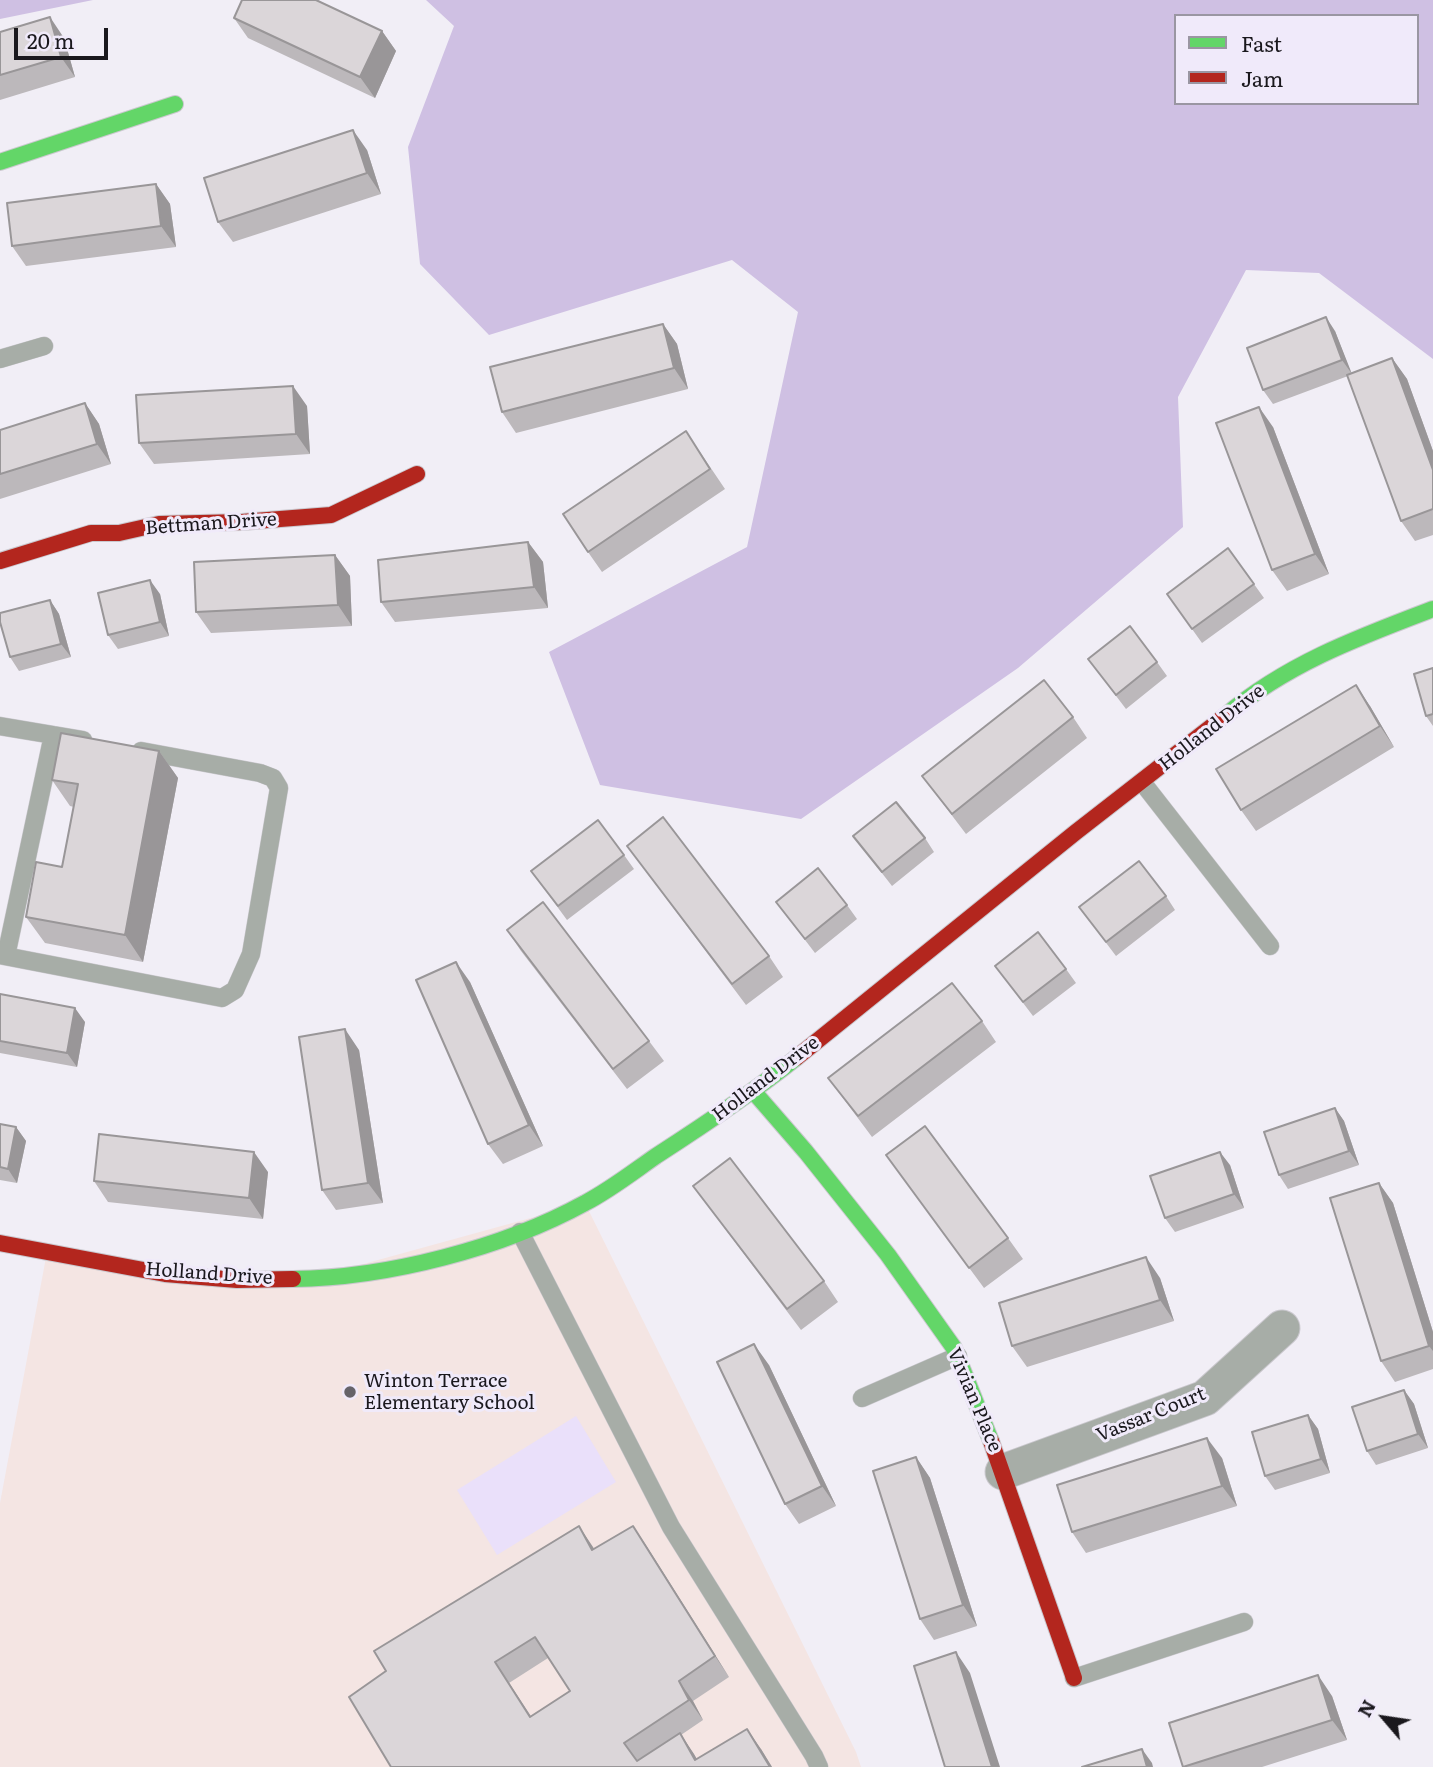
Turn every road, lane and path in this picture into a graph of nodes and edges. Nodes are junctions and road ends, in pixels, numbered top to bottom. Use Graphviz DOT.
graph roads {
  1 [pos="175,104"];
  2 [pos="0,162"];
  3 [pos="44,346"];
  4 [pos="0,359"];
  5 [pos="416,474"];
  6 [pos="0,561"];
  7 [pos="1433,609"];
  8 [pos="0,726"];
  9 [pos="53,735"];
  10 [pos="94,742"];
  11 [pos="121,747"];
  12 [pos="1142,782"];
  13 [pos="1270,946"];
  14 [pos="3,955"];
  15 [pos="754,1092"];
  16 [pos="520,1232"];
  17 [pos="0,1243"];
  18 [pos="1282,1328"];
  19 [pos="958,1356"];
  20 [pos="862,1398"];
  21 [pos="1003,1472"];
  22 [pos="1244,1622"];
  23 [pos="1074,1678"];
  24 [pos="819,1767"];
  1 -- 2 [label="street"];
  3 -- 4 [label="lane"];
  5 -- 6 [label="street, Bettman Drive"];
  7 -- 12 [label="street, Holland Drive"];
  8 -- 9 [label="lane"];
  9 -- 10 [label="lane"];
  9 -- 14 [label="lane"];
  11 -- 14 [label="lane"];
  12 -- 13 [label="lane"];
  12 -- 15 [label="street, Holland Drive"];
  15 -- 16 [label="street, Holland Drive"];
  15 -- 19 [label="street, Vivian Place"];
  16 -- 17 [label="street, Holland Drive"];
  16 -- 24 [label="lane"];
  18 -- 21 [label="street, Vassar Court"];
  19 -- 20 [label="lane"];
  19 -- 21 [label="street, Vivian Place"];
  21 -- 23 [label="street, Vivian Place"];
  22 -- 23 [label="lane"];
}
